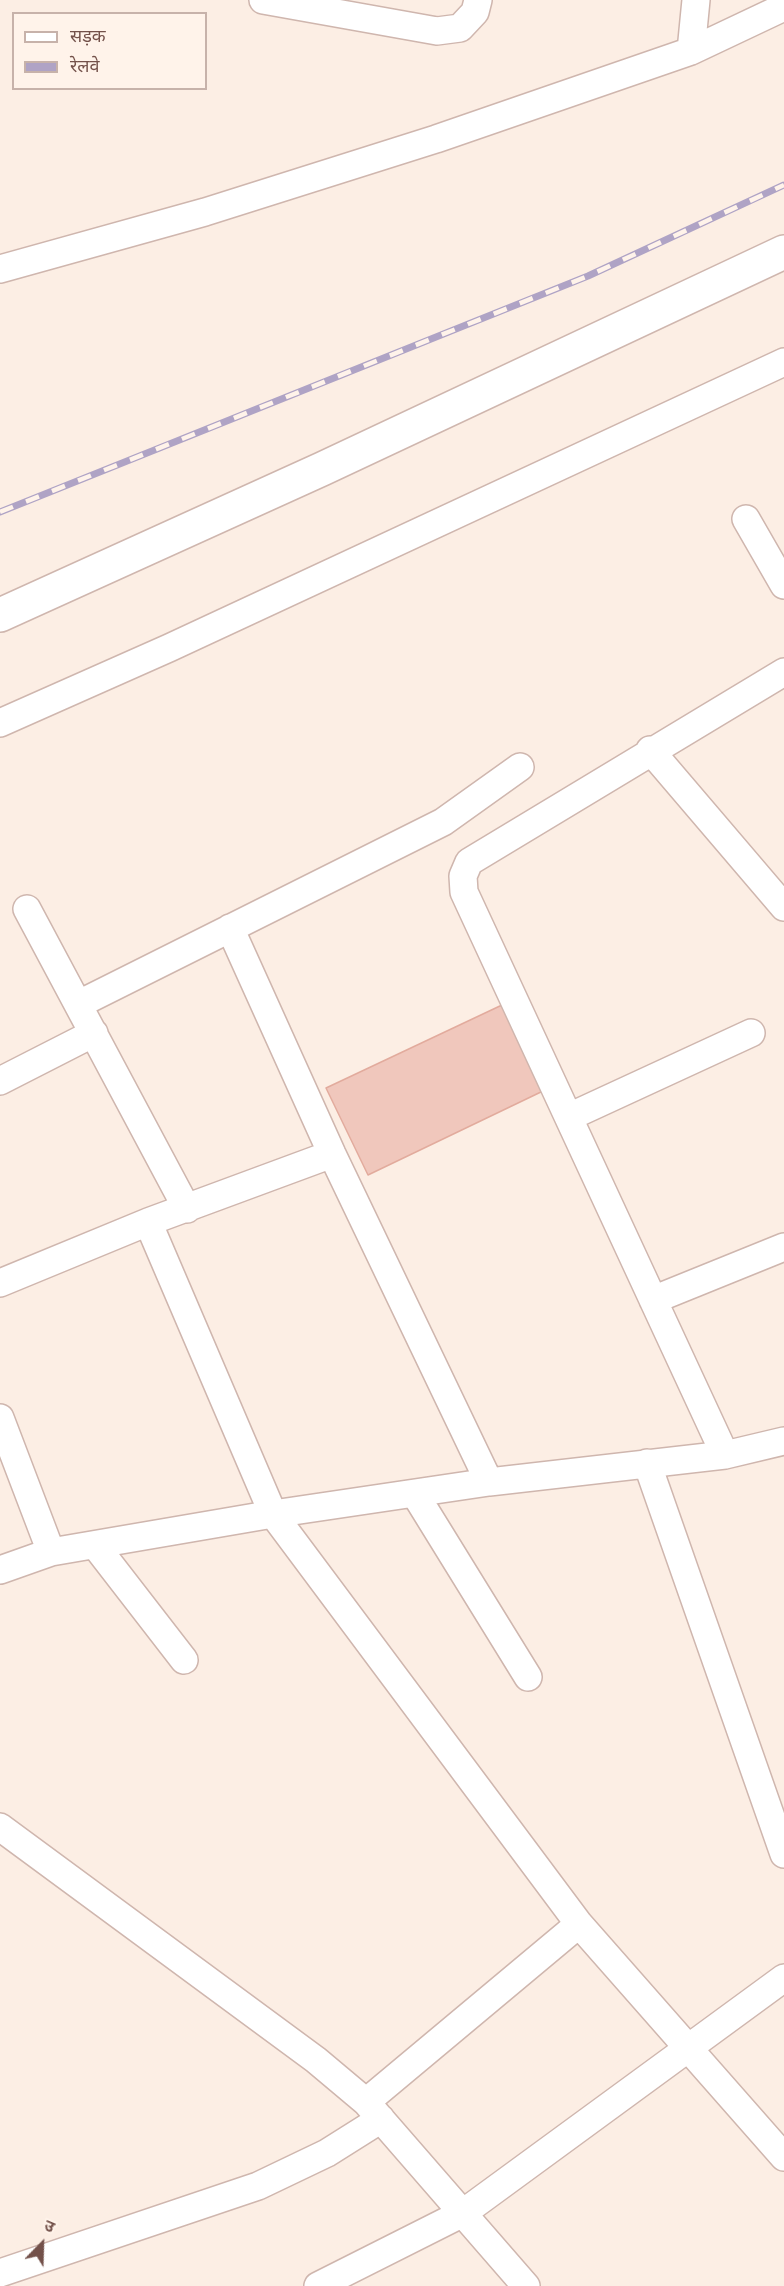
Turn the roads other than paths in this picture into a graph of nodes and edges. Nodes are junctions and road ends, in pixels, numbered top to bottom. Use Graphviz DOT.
graph roads {
  1 [pos="263,0"];
  2 [pos="478,0"];
  3 [pos="696,0"];
  4 [pos="784,7"];
  5 [pos="691,51"];
  6 [pos="784,252"];
  7 [pos="0,269"];
  8 [pos="784,362"];
  9 [pos="746,519"];
  10 [pos="784,585"];
  11 [pos="0,615"];
  12 [pos="784,672"];
  13 [pos="0,723"];
  14 [pos="650,750"];
  15 [pos="520,767"];
  16 [pos="784,907"];
  17 [pos="27,909"];
  18 [pos="230,928"];
  19 [pos="79,1004"];
  20 [pos="94,1033"];
  21 [pos="752,1033"];
  22 [pos="0,1081"];
  23 [pos="569,1117"];
  24 [pos="332,1154"];
  25 [pos="187,1209"];
  26 [pos="148,1222"];
  27 [pos="784,1246"];
  28 [pos="0,1284"];
  29 [pos="653,1300"];
  30 [pos="0,1418"];
  31 [pos="784,1441"];
  32 [pos="725,1455"];
  33 [pos="647,1463"];
  34 [pos="489,1482"];
  35 [pos="415,1494"];
  36 [pos="273,1514"];
  37 [pos="95,1545"];
  38 [pos="51,1552"];
  39 [pos="0,1569"];
  40 [pos="184,1660"];
  41 [pos="528,1677"];
  42 [pos="0,1827"];
  43 [pos="784,1854"];
  44 [pos="579,1924"];
  45 [pos="784,1978"];
  46 [pos="687,2047"];
  47 [pos="374,2111"];
  48 [pos="784,2157"];
  49 [pos="463,2213"];
  50 [pos="0,2273"];
  51 [pos="318,2286"];
  52 [pos="526,2286"];
  1 -- 2 [label="street"];
  3 -- 5 [label="street"];
  4 -- 5 [label="street"];
  5 -- 7 [label="street"];
  6 -- 11 [label="street"];
  8 -- 13 [label="street"];
  9 -- 10 [label="street"];
  12 -- 14 [label="street"];
  14 -- 16 [label="street"];
  14 -- 23 [label="street"];
  15 -- 18 [label="street"];
  17 -- 19 [label="street"];
  18 -- 19 [label="street"];
  18 -- 24 [label="street"];
  19 -- 20 [label="street"];
  20 -- 22 [label="street"];
  20 -- 25 [label="street"];
  21 -- 23 [label="street"];
  23 -- 29 [label="street"];
  24 -- 25 [label="street"];
  24 -- 34 [label="street"];
  25 -- 26 [label="street"];
  26 -- 28 [label="street"];
  26 -- 36 [label="street"];
  27 -- 29 [label="street"];
  29 -- 32 [label="street"];
  30 -- 38 [label="street"];
  31 -- 32 [label="street"];
  32 -- 33 [label="street"];
  33 -- 34 [label="street"];
  33 -- 43 [label="street"];
  34 -- 35 [label="street"];
  35 -- 36 [label="street"];
  35 -- 41 [label="street"];
  36 -- 37 [label="street"];
  36 -- 44 [label="street"];
  37 -- 38 [label="street"];
  37 -- 40 [label="street"];
  38 -- 39 [label="street"];
  42 -- 47 [label="street"];
  44 -- 46 [label="street"];
  44 -- 47 [label="street"];
  45 -- 46 [label="street"];
  46 -- 48 [label="street"];
  46 -- 49 [label="street"];
  47 -- 49 [label="street"];
  47 -- 50 [label="street"];
  49 -- 51 [label="street"];
  49 -- 52 [label="street"];
}
